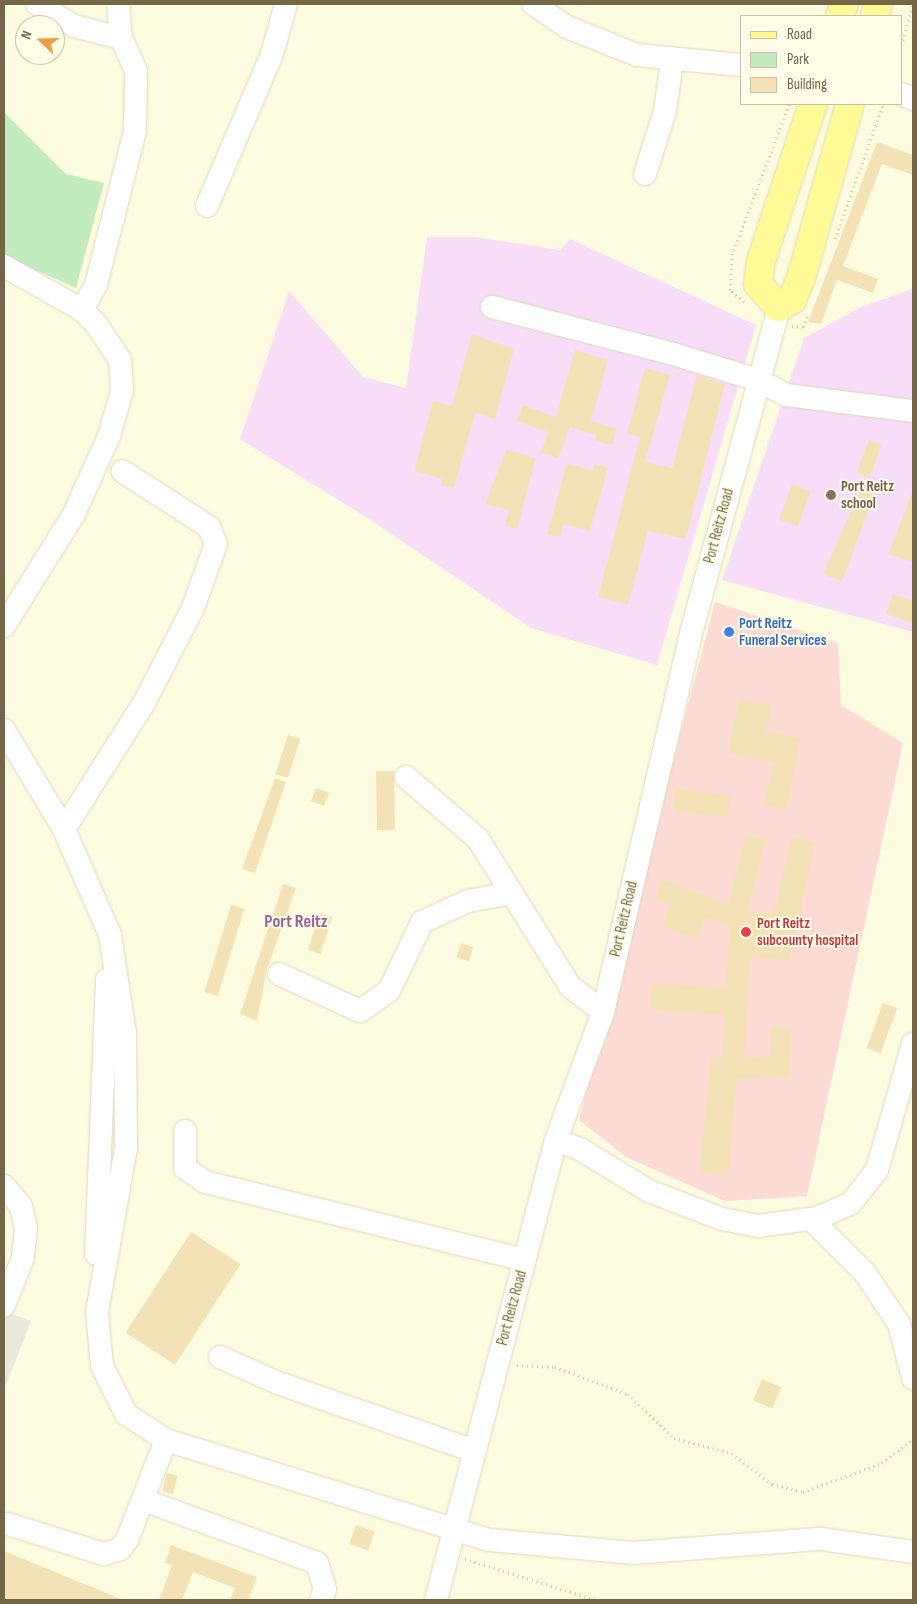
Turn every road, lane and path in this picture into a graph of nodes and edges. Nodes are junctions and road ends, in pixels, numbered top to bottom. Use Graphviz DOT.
graph roads {
  1 [pos="37,4"];
  2 [pos="118,4"];
  3 [pos="286,4"];
  4 [pos="534,4"];
  5 [pos="913,4"];
  6 [pos="121,38"];
  7 [pos="902,42"];
  8 [pos="672,62"];
  9 [pos="740,65"];
  10 [pos="812,105"];
  11 [pos="850,105"];
  12 [pos="645,174"];
  13 [pos="207,206"];
  14 [pos="4,266"];
  15 [pos="492,307"];
  16 [pos="779,307"];
  17 [pos="82,310"];
  18 [pos="758,380"];
  19 [pos="913,411"];
  20 [pos="122,471"];
  21 [pos="4,626"];
  22 [pos="4,730"];
  23 [pos="406,777"];
  24 [pos="64,829"];
  25 [pos="512,893"];
  26 [pos="279,974"];
  27 [pos="603,1012"];
  28 [pos="913,1044"];
  29 [pos="185,1131"];
  30 [pos="556,1140"];
  31 [pos="4,1186"];
  32 [pos="811,1219"];
  33 [pos="525,1260"];
  34 [pos="4,1305"];
  35 [pos="220,1357"];
  36 [pos="498,1362"];
  37 [pos="913,1378"];
  38 [pos="166,1440"];
  39 [pos="913,1440"];
  40 [pos="474,1451"];
  41 [pos="143,1500"];
  42 [pos="8,1524"];
  43 [pos="456,1527"];
  44 [pos="913,1552"];
  45 [pos="447,1554"];
  46 [pos="321,1600"];
  47 [pos="436,1600"];
  48 [pos="597,1600"];
  1 -- 6 [label="street"];
  2 -- 6 [label="street"];
  3 -- 13 [label="street"];
  4 -- 8 [label="street"];
  5 -- 7 [label="path"];
  6 -- 17 [label="street"];
  8 -- 9 [label="street"];
  8 -- 12 [label="street"];
  10 -- 16 [label="main road"];
  11 -- 16 [label="main road, Port Reitz Road"];
  14 -- 17 [label="street"];
  15 -- 18 [label="street"];
  16 -- 18 [label="street, Port Reitz Road"];
  17 -- 21 [label="street"];
  18 -- 19 [label="street"];
  18 -- 27 [label="street, Port Reitz Road"];
  20 -- 24 [label="street"];
  22 -- 24 [label="street"];
  23 -- 25 [label="street"];
  24 -- 38 [label="street"];
  25 -- 26 [label="street"];
  25 -- 27 [label="street"];
  27 -- 30 [label="street, Port Reitz Road"];
  28 -- 32 [label="street"];
  29 -- 33 [label="street"];
  30 -- 32 [label="street"];
  30 -- 33 [label="street, Port Reitz Road"];
  31 -- 34 [label="street"];
  32 -- 37 [label="street"];
  33 -- 36 [label="street, Port Reitz Road"];
  35 -- 40 [label="street"];
  36 -- 39 [label="path"];
  36 -- 40 [label="street, Port Reitz Road"];
  38 -- 41 [label="street"];
  38 -- 43 [label="street"];
  40 -- 43 [label="street, Port Reitz Road"];
  41 -- 42 [label="street"];
  41 -- 46 [label="street"];
  43 -- 44 [label="street"];
  43 -- 45 [label="street, Port Reitz Road"];
  45 -- 47 [label="street, Port Reitz Road"];
  45 -- 48 [label="path"];
}
